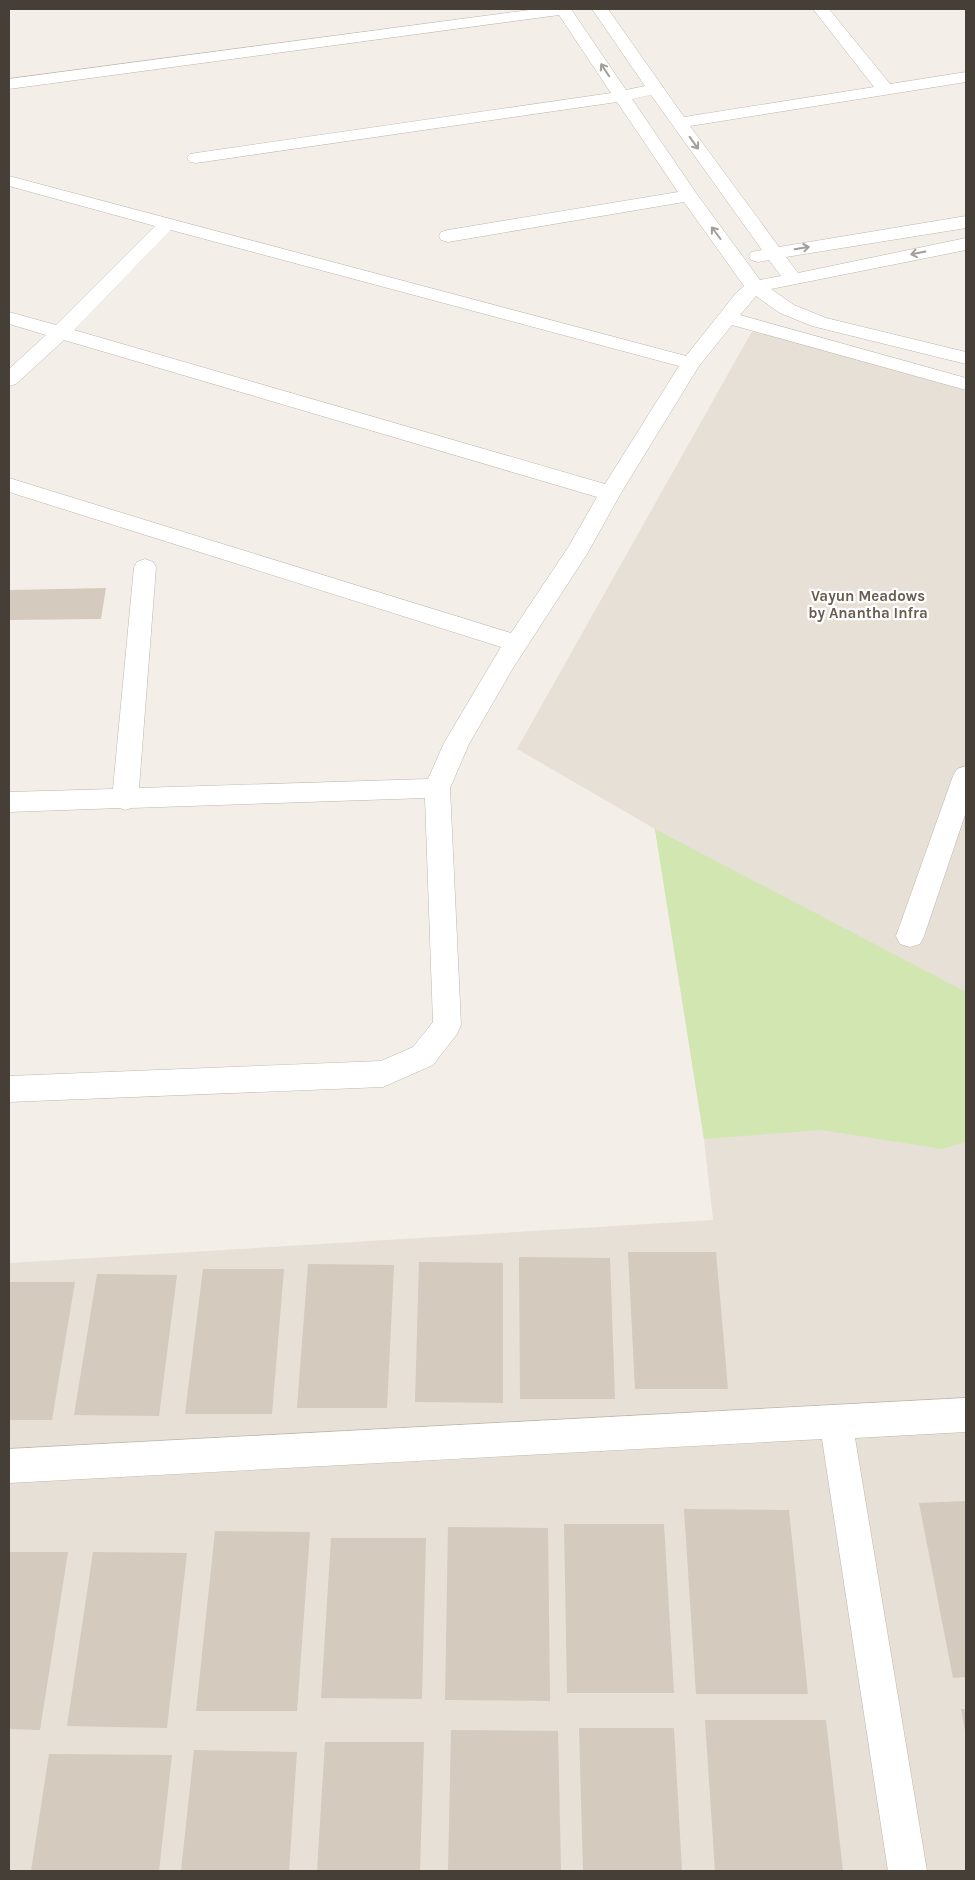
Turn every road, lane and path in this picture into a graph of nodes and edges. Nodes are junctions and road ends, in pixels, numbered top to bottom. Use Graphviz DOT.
graph roads {
  1 [pos="564,9"];
  2 [pos="600,9"];
  3 [pos="821,9"];
  4 [pos="966,77"];
  5 [pos="9,84"];
  6 [pos="656,89"];
  7 [pos="885,89"];
  8 [pos="623,96"];
  9 [pos="679,123"];
  10 [pos="196,158"];
  11 [pos="9,181"];
  12 [pos="688,196"];
  13 [pos="966,222"];
  14 [pos="167,224"];
  15 [pos="448,236"];
  16 [pos="966,244"];
  17 [pos="773,253"];
  18 [pos="737,261"];
  19 [pos="792,278"];
  20 [pos="755,286"];
  21 [pos="9,318"];
  22 [pos="728,318"];
  23 [pos="60,333"];
  24 [pos="966,358"];
  25 [pos="690,363"];
  26 [pos="9,380"];
  27 [pos="966,384"];
  28 [pos="9,485"];
  29 [pos="610,493"];
  30 [pos="146,567"];
  31 [pos="516,644"];
  32 [pos="966,776"];
  33 [pos="437,788"];
  34 [pos="125,800"];
  35 [pos="9,802"];
  36 [pos="910,936"];
  37 [pos="9,1089"];
  38 [pos="966,1415"];
  39 [pos="836,1422"];
  40 [pos="9,1466"];
  41 [pos="908,1871"];
  1 -- 5 [label="street"];
  8 -- 1 [label="street, one-way"];
  2 -- 6 [label="street"];
  3 -- 7 [label="street"];
  4 -- 7 [label="street"];
  6 -- 8 [label="street"];
  6 -- 9 [label="street"];
  7 -- 9 [label="street"];
  8 -- 10 [label="street"];
  8 -- 12 [label="street"];
  9 -- 17 [label="street, one-way"];
  11 -- 14 [label="street"];
  12 -- 15 [label="street"];
  18 -- 12 [label="street, one-way"];
  17 -- 13 [label="street, one-way"];
  14 -- 23 [label="street"];
  14 -- 25 [label="street"];
  16 -- 19 [label="street, one-way"];
  17 -- 18 [label="street"];
  17 -- 19 [label="street"];
  18 -- 20 [label="street"];
  19 -- 20 [label="street"];
  20 -- 22 [label="street"];
  20 -- 24 [label="street"];
  21 -- 23 [label="street"];
  22 -- 25 [label="street"];
  22 -- 27 [label="street"];
  23 -- 26 [label="street"];
  23 -- 29 [label="street"];
  25 -- 29 [label="street"];
  28 -- 31 [label="street"];
  29 -- 31 [label="street"];
  30 -- 34 [label="street"];
  31 -- 33 [label="street"];
  32 -- 36 [label="street"];
  33 -- 34 [label="street"];
  33 -- 37 [label="street"];
  34 -- 35 [label="street"];
  38 -- 39 [label="street"];
  39 -- 40 [label="street"];
  39 -- 41 [label="street"];
}
